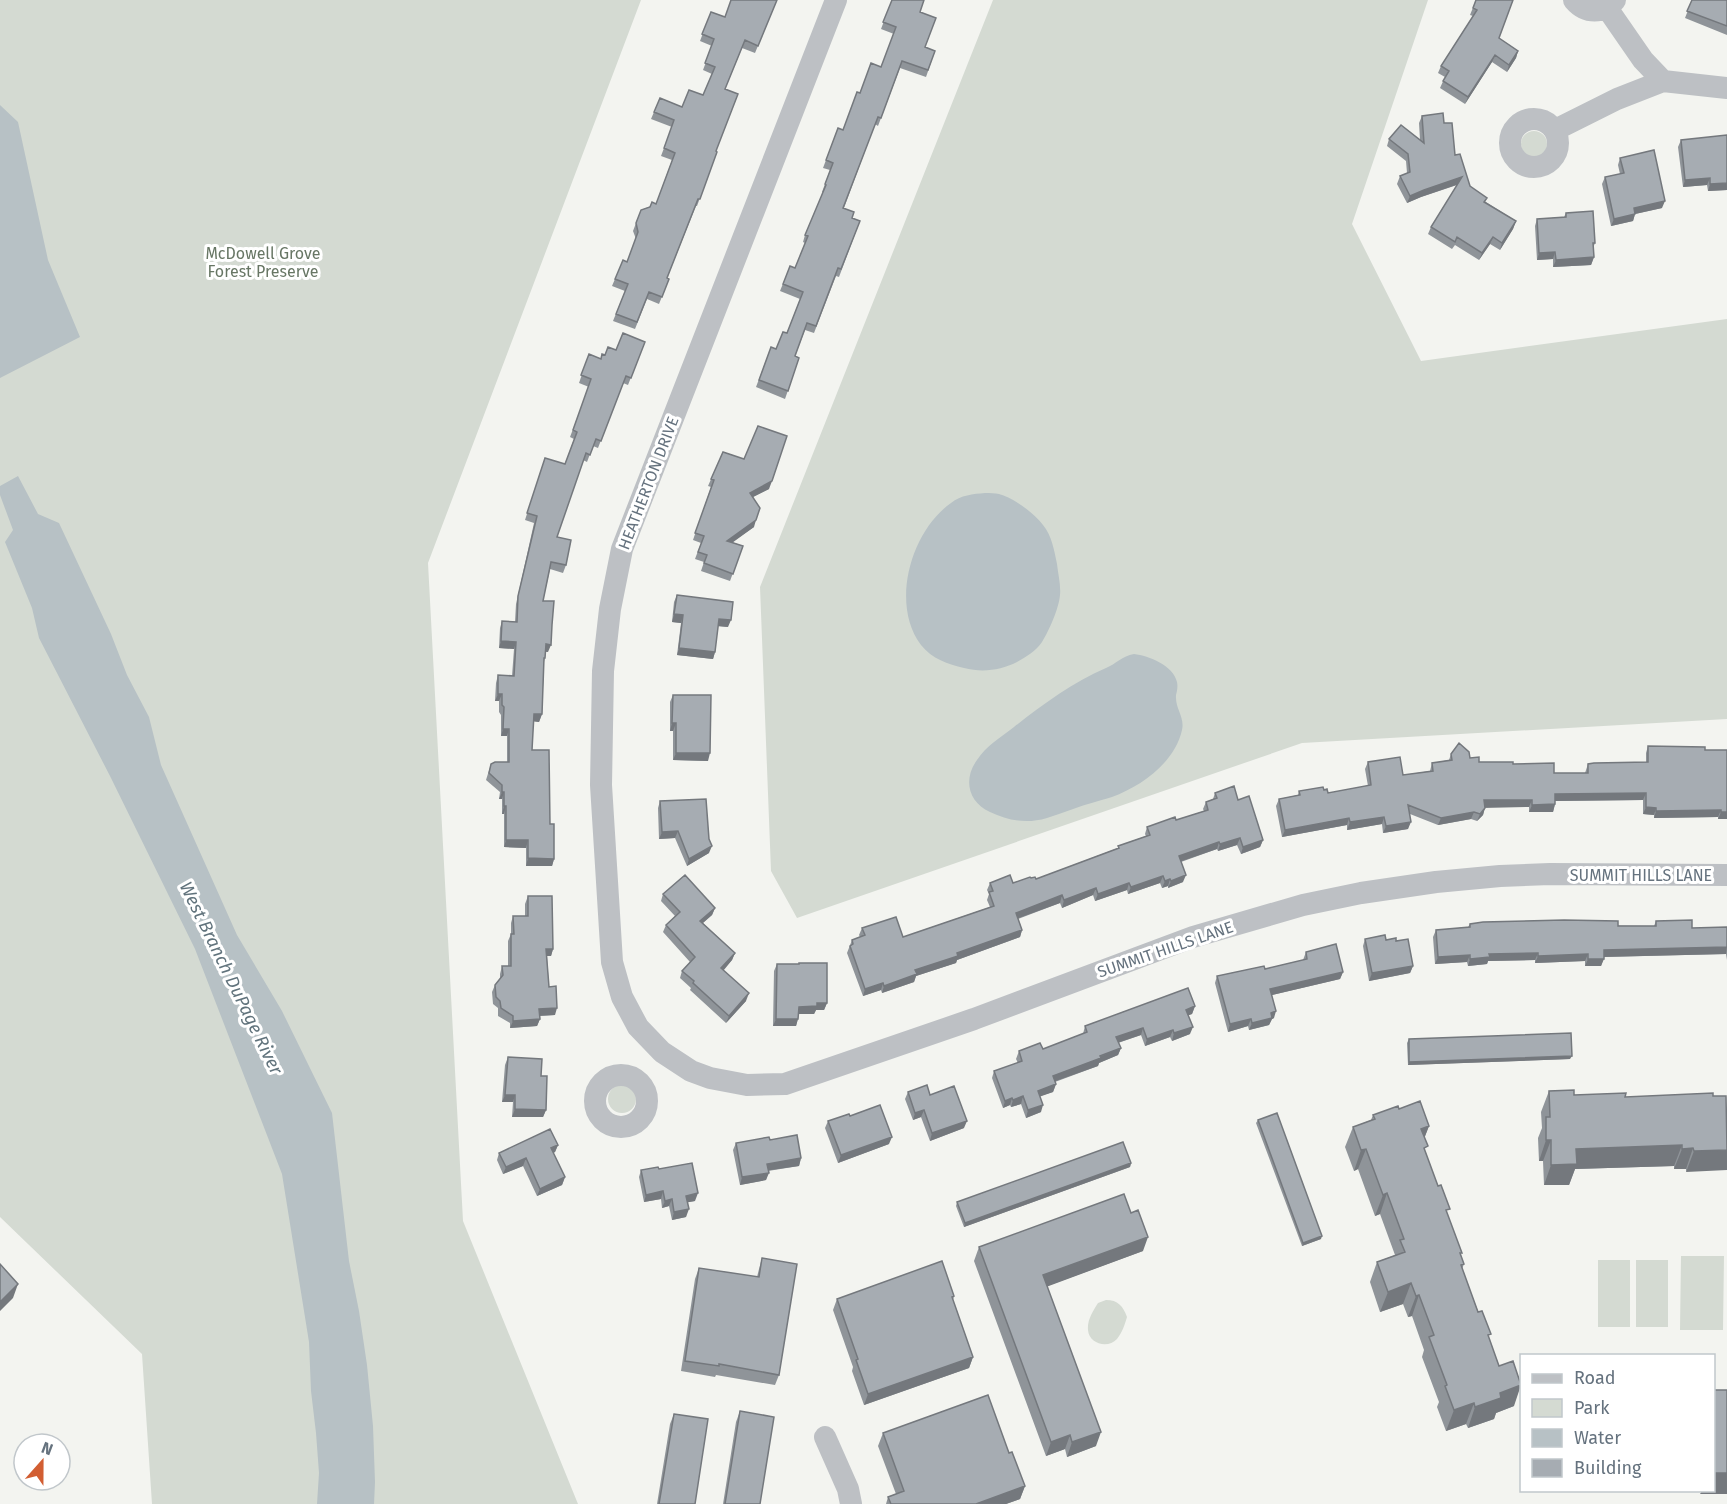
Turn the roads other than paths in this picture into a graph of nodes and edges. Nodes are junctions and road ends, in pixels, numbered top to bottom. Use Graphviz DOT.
graph roads {
  1 [pos="836,0"];
  2 [pos="1574,0"];
  3 [pos="1611,4"];
  4 [pos="1663,81"];
  5 [pos="1727,88"];
  6 [pos="1555,130"];
  7 [pos="1727,875"];
  8 [pos="662,1052"];
  9 [pos="638,1081"];
  10 [pos="825,1437"];
  11 [pos="851,1504"];
  1 -- 8 [label="street, HEATHERTON DRIVE"];
  2 -- 3 [label="street"];
  3 -- 4 [label="street"];
  4 -- 5 [label="street"];
  4 -- 6 [label="street"];
  7 -- 8 [label="street, SUMMIT HILLS LANE"];
  8 -- 9 [label="street"];
  10 -- 11 [label="street"];
}
